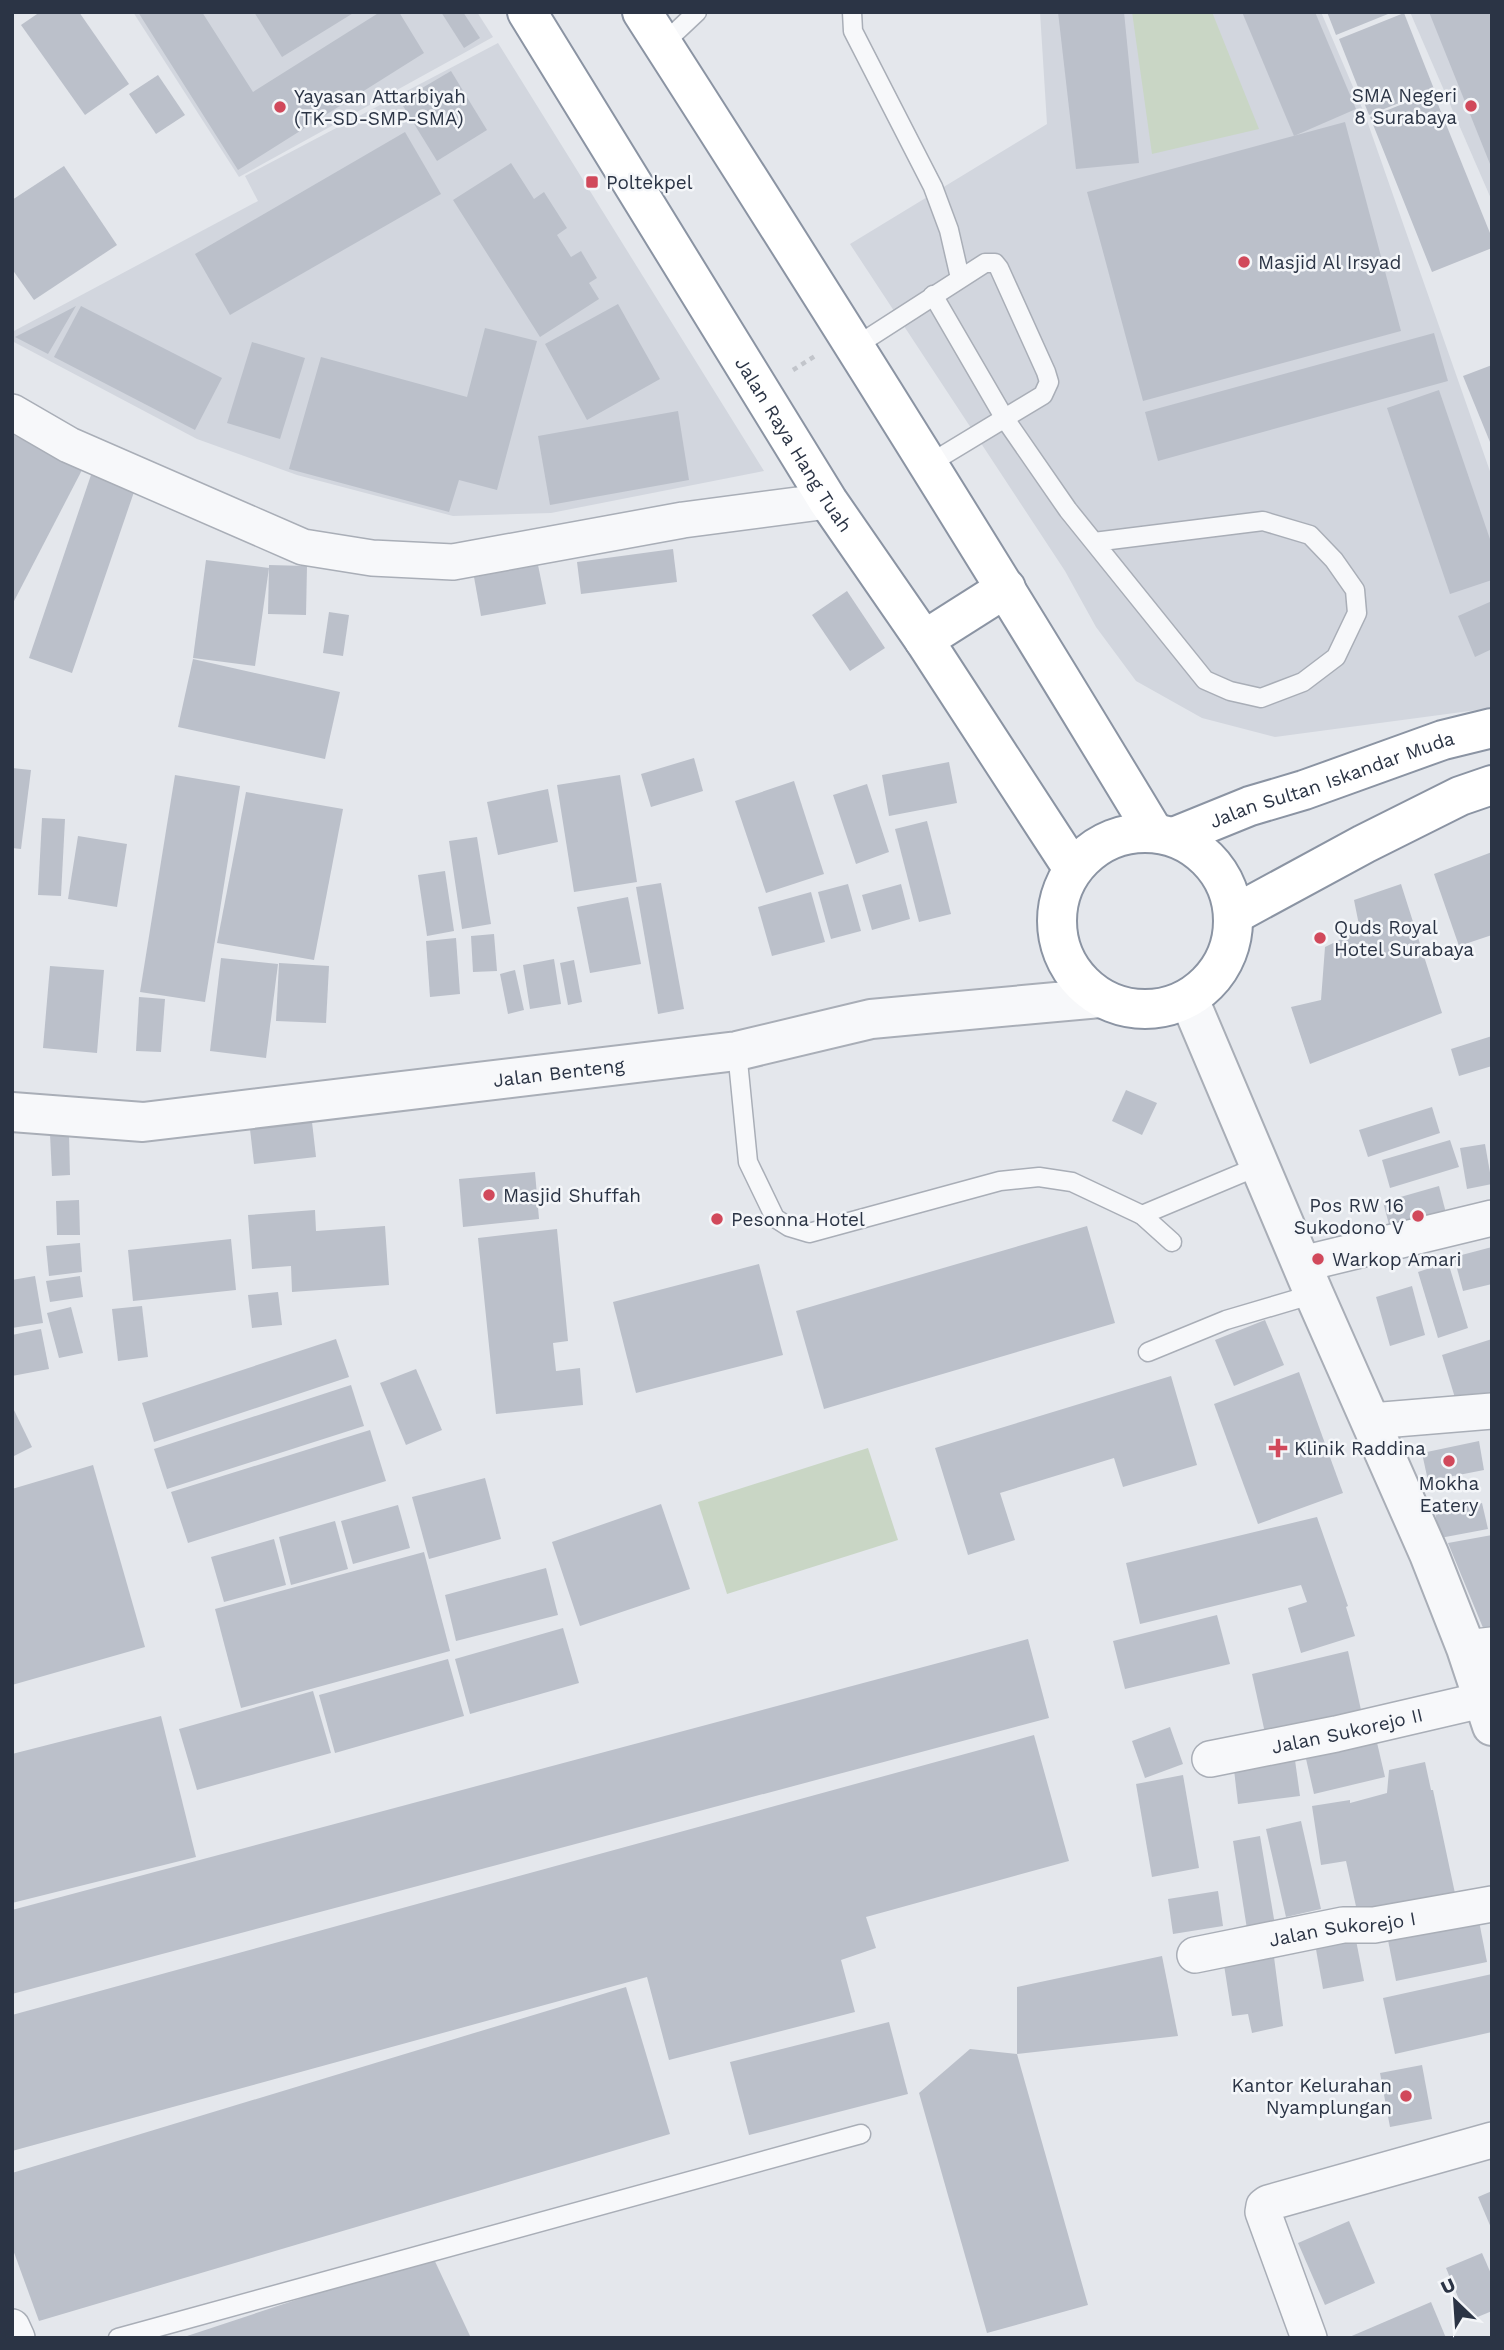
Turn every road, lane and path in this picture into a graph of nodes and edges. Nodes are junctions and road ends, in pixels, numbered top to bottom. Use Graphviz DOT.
graph roads {
  1 [pos="527,12"];
  2 [pos="642,12"];
  3 [pos="697,12"];
  4 [pos="852,12"];
  5 [pos="663,44"];
  6 [pos="960,278"];
  7 [pos="933,295"];
  8 [pos="852,341"];
  9 [pos="760,391"];
  10 [pos="12,412"];
  11 [pos="1005,419"];
  12 [pos="929,464"];
  13 [pos="828,501"];
  14 [pos="1094,542"];
  15 [pos="1006,588"];
  16 [pos="924,640"];
  17 [pos="1492,728"];
  18 [pos="1492,785"];
  19 [pos="1164,834"];
  20 [pos="1073,869"];
  21 [pos="1235,914"];
  22 [pos="1100,999"];
  23 [pos="1189,999"];
  24 [pos="737,1051"];
  25 [pos="12,1112"];
  26 [pos="1259,1166"];
  27 [pos="1142,1215"];
  28 [pos="1492,1218"];
  29 [pos="1172,1242"];
  30 [pos="1308,1279"];
  31 [pos="1148,1352"];
  32 [pos="1492,1411"];
  33 [pos="1371,1421"];
  34 [pos="1479,1647"];
  35 [pos="1487,1713"];
  36 [pos="1210,1759"];
  37 [pos="1492,1904"];
  38 [pos="1195,1955"];
  39 [pos="861,2134"];
  40 [pos="1492,2140"];
  41 [pos="12,2327"];
  42 [pos="17,2338"];
  43 [pos="118,2338"];
  44 [pos="1309,2338"];
  1 -- 9 [label="highway, Jalan Raya Hang Tuah"];
  2 -- 5 [label="highway"];
  3 -- 5 [label="lane"];
  4 -- 6 [label="lane"];
  5 -- 8 [label="highway"];
  6 -- 7 [label="lane"];
  6 -- 11 [label="lane"];
  7 -- 8 [label="lane"];
  7 -- 11 [label="lane"];
  8 -- 9 [label="path"];
  8 -- 12 [label="highway"];
  9 -- 13 [label="highway, Jalan Raya Hang Tuah"];
  10 -- 13 [label="street"];
  11 -- 12 [label="lane"];
  11 -- 14 [label="lane"];
  12 -- 15 [label="highway"];
  13 -- 16 [label="highway, Jalan Raya Hang Tuah"];
  14 -- 14 [label="lane"];
  15 -- 16 [label="highway"];
  15 -- 19 [label="highway"];
  16 -- 20 [label="highway, Jalan Raya Hang Tuah"];
  17 -- 19 [label="highway, Jalan Sultan Iskandar Muda"];
  18 -- 21 [label="highway"];
  19 -- 20 [label="highway"];
  19 -- 21 [label="highway"];
  20 -- 22 [label="highway"];
  21 -- 23 [label="highway"];
  22 -- 23 [label="highway"];
  22 -- 24 [label="street, Jalan Benteng"];
  23 -- 26 [label="street"];
  24 -- 25 [label="street, Jalan Benteng"];
  24 -- 27 [label="lane"];
  26 -- 27 [label="lane"];
  26 -- 30 [label="street"];
  27 -- 29 [label="lane"];
  28 -- 30 [label="street"];
  30 -- 31 [label="lane"];
  30 -- 33 [label="street"];
  32 -- 33 [label="street"];
  33 -- 34 [label="street"];
  34 -- 35 [label="street"];
  35 -- 36 [label="street, Jalan Sukorejo II"];
  37 -- 38 [label="street, Jalan Sukorejo I"];
  39 -- 43 [label="lane"];
  40 -- 44 [label="street"];
  41 -- 42 [label="street"];
}
